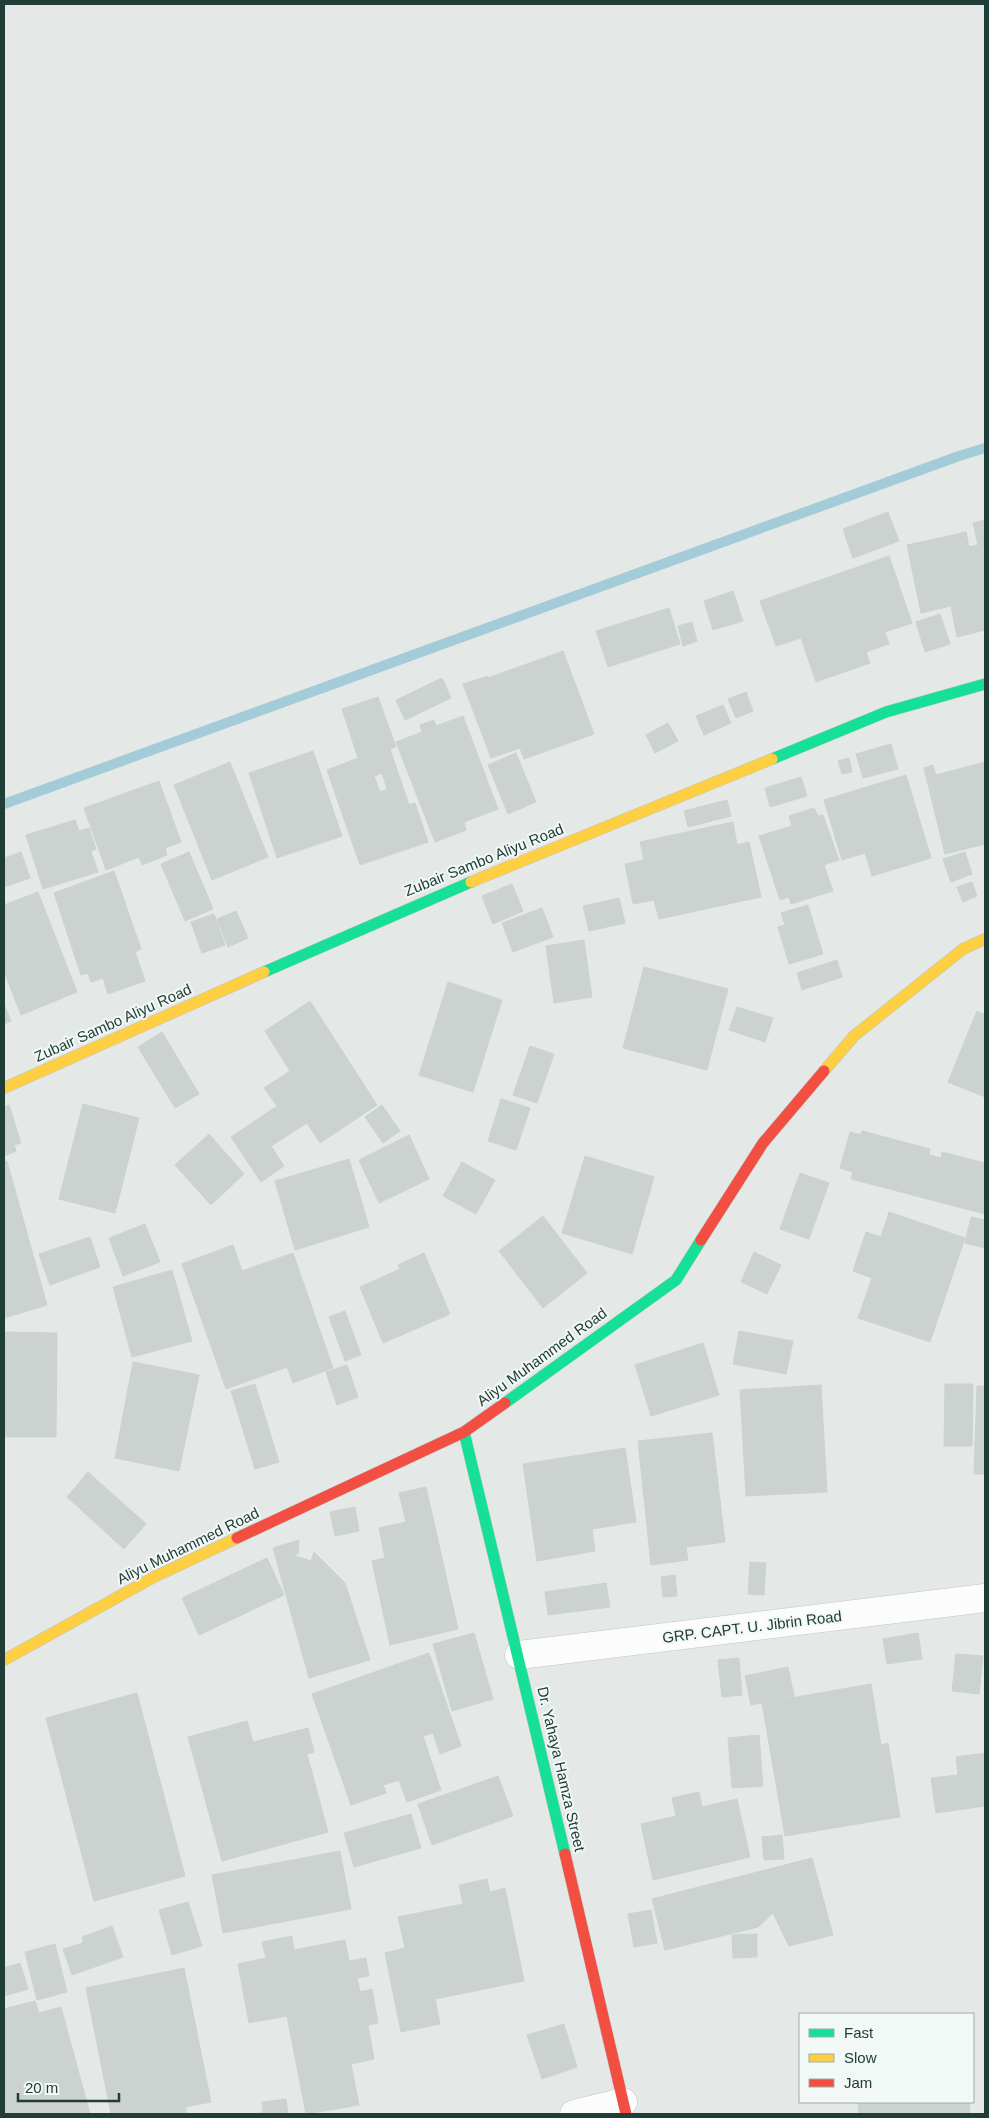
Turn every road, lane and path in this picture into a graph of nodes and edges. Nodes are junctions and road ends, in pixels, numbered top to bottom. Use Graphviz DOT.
graph roads {
  1 [pos="985,684"];
  2 [pos="985,938"];
  3 [pos="4,1088"];
  4 [pos="464,1432"];
  5 [pos="985,1598"];
  6 [pos="519,1656"];
  7 [pos="4,1660"];
  8 [pos="624,2108"];
  9 [pos="574,2114"];
  1 -- 3 [label="street, Zubair Sambo Aliyu Road"];
  2 -- 4 [label="street, Aliyu Muhammed Road"];
  4 -- 6 [label="street, Dr. Yahaya Hamza Street"];
  4 -- 7 [label="street, Aliyu Muhammed Road"];
  5 -- 6 [label="street, GRP. CAPT. U. Jibrin Road"];
  6 -- 8 [label="street, Dr. Yahaya Hamza Street"];
  8 -- 9 [label="street"];
}
